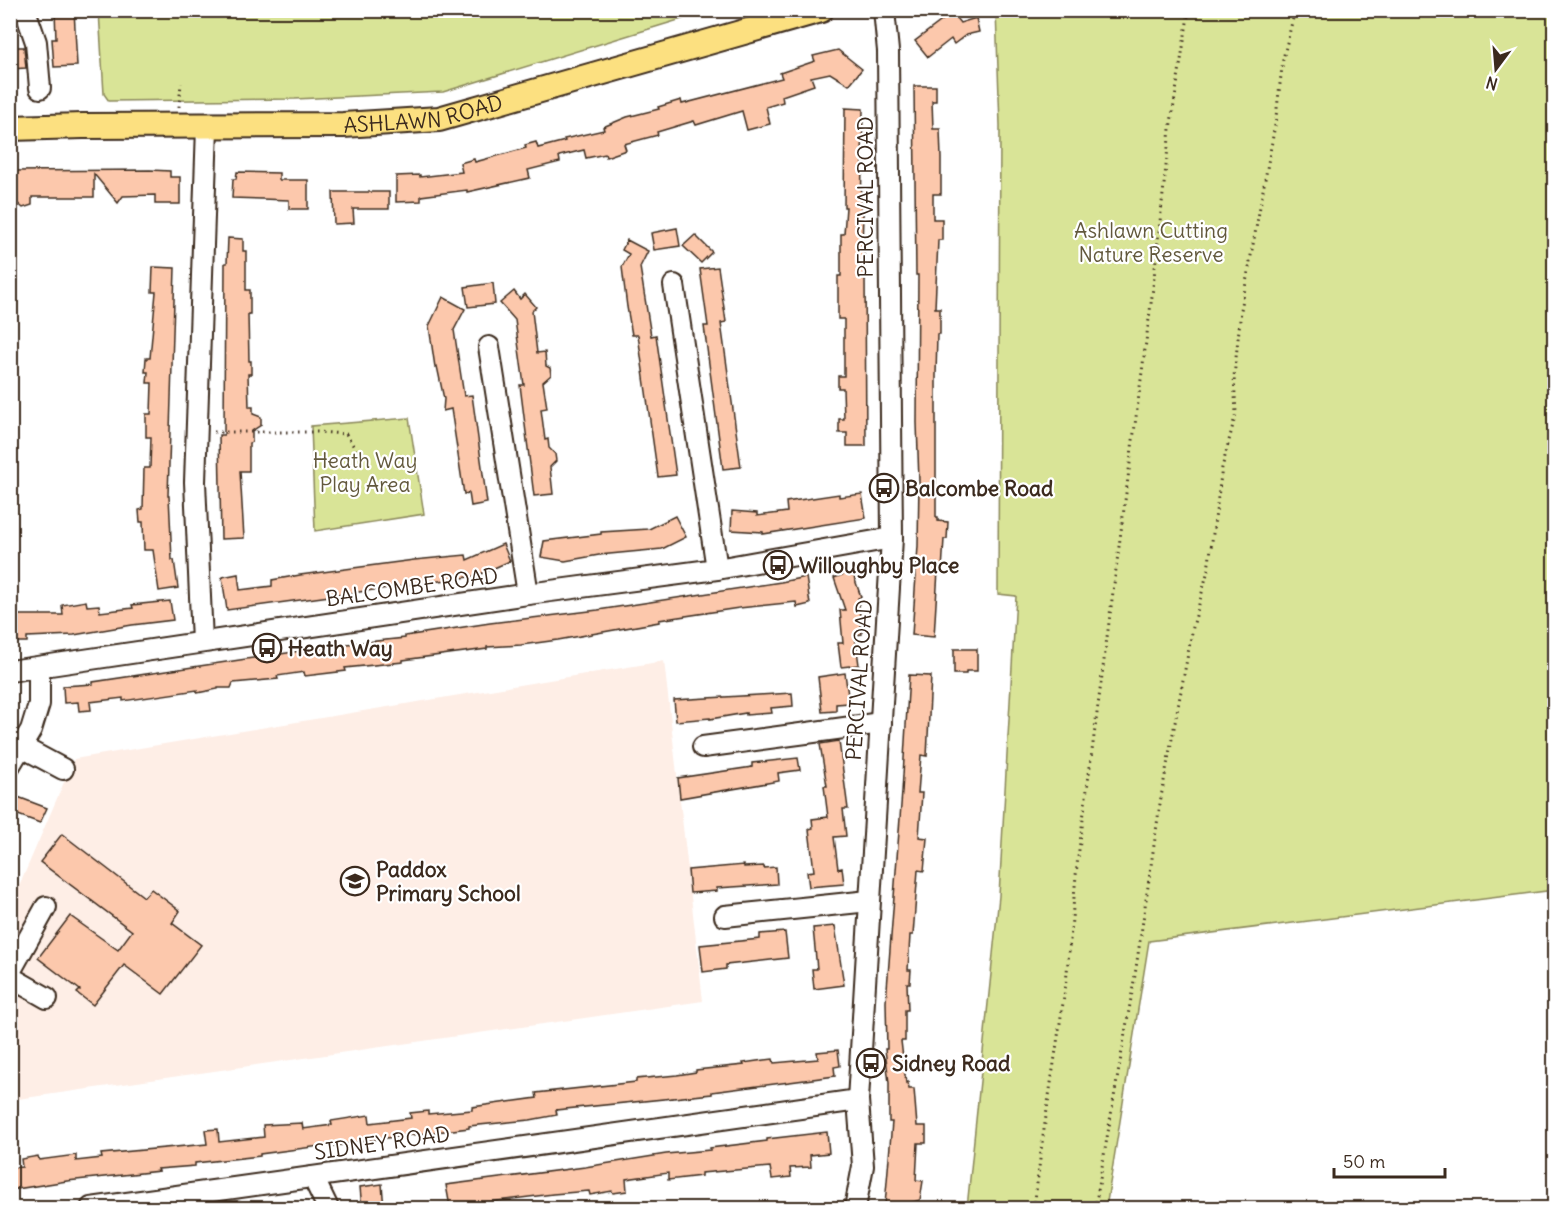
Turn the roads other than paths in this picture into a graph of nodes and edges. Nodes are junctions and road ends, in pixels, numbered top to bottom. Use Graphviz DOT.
graph roads {
  1 [pos="25,10"];
  2 [pos="821,10"];
  3 [pos="884,10"];
  4 [pos="40,88"];
  5 [pos="207,127"];
  6 [pos="10,128"];
  7 [pos="674,285"];
  8 [pos="489,347"];
  9 [pos="892,538"];
  10 [pos="717,569"];
  11 [pos="528,594"];
  12 [pos="202,642"];
  13 [pos="39,668"];
  14 [pos="10,671"];
  15 [pos="881,723"];
  16 [pos="22,747"];
  17 [pos="703,747"];
  18 [pos="10,765"];
  19 [pos="63,769"];
  20 [pos="869,901"];
  21 [pos="46,907"];
  22 [pos="724,916"];
  23 [pos="10,972"];
  24 [pos="10,977"];
  25 [pos="47,998"];
  26 [pos="858,1100"];
  27 [pos="314,1177"];
  28 [pos="91,1209"];
  29 [pos="328,1209"];
  30 [pos="855,1209"];
  1 -- 4 [label="street"];
  2 -- 5 [label="main road, ASHLAWN ROAD"];
  3 -- 9 [label="street, PERCIVAL ROAD"];
  5 -- 6 [label="main road, ASHLAWN ROAD"];
  5 -- 12 [label="street"];
  7 -- 10 [label="street"];
  8 -- 11 [label="street"];
  9 -- 10 [label="street, BALCOMBE ROAD"];
  9 -- 15 [label="street, PERCIVAL ROAD"];
  10 -- 11 [label="street, BALCOMBE ROAD"];
  11 -- 12 [label="street, BALCOMBE ROAD"];
  12 -- 13 [label="street, BALCOMBE ROAD"];
  13 -- 14 [label="street, BALCOMBE ROAD"];
  13 -- 16 [label="street"];
  15 -- 17 [label="street"];
  15 -- 20 [label="street, PERCIVAL ROAD"];
  16 -- 18 [label="street"];
  16 -- 19 [label="street"];
  20 -- 22 [label="street"];
  20 -- 26 [label="street, PERCIVAL ROAD"];
  21 -- 23 [label="street"];
  24 -- 25 [label="street"];
  26 -- 27 [label="street, SIDNEY ROAD"];
  26 -- 30 [label="street, PERCIVAL ROAD"];
  27 -- 28 [label="street, SIDNEY ROAD"];
  27 -- 29 [label="street"];
}
